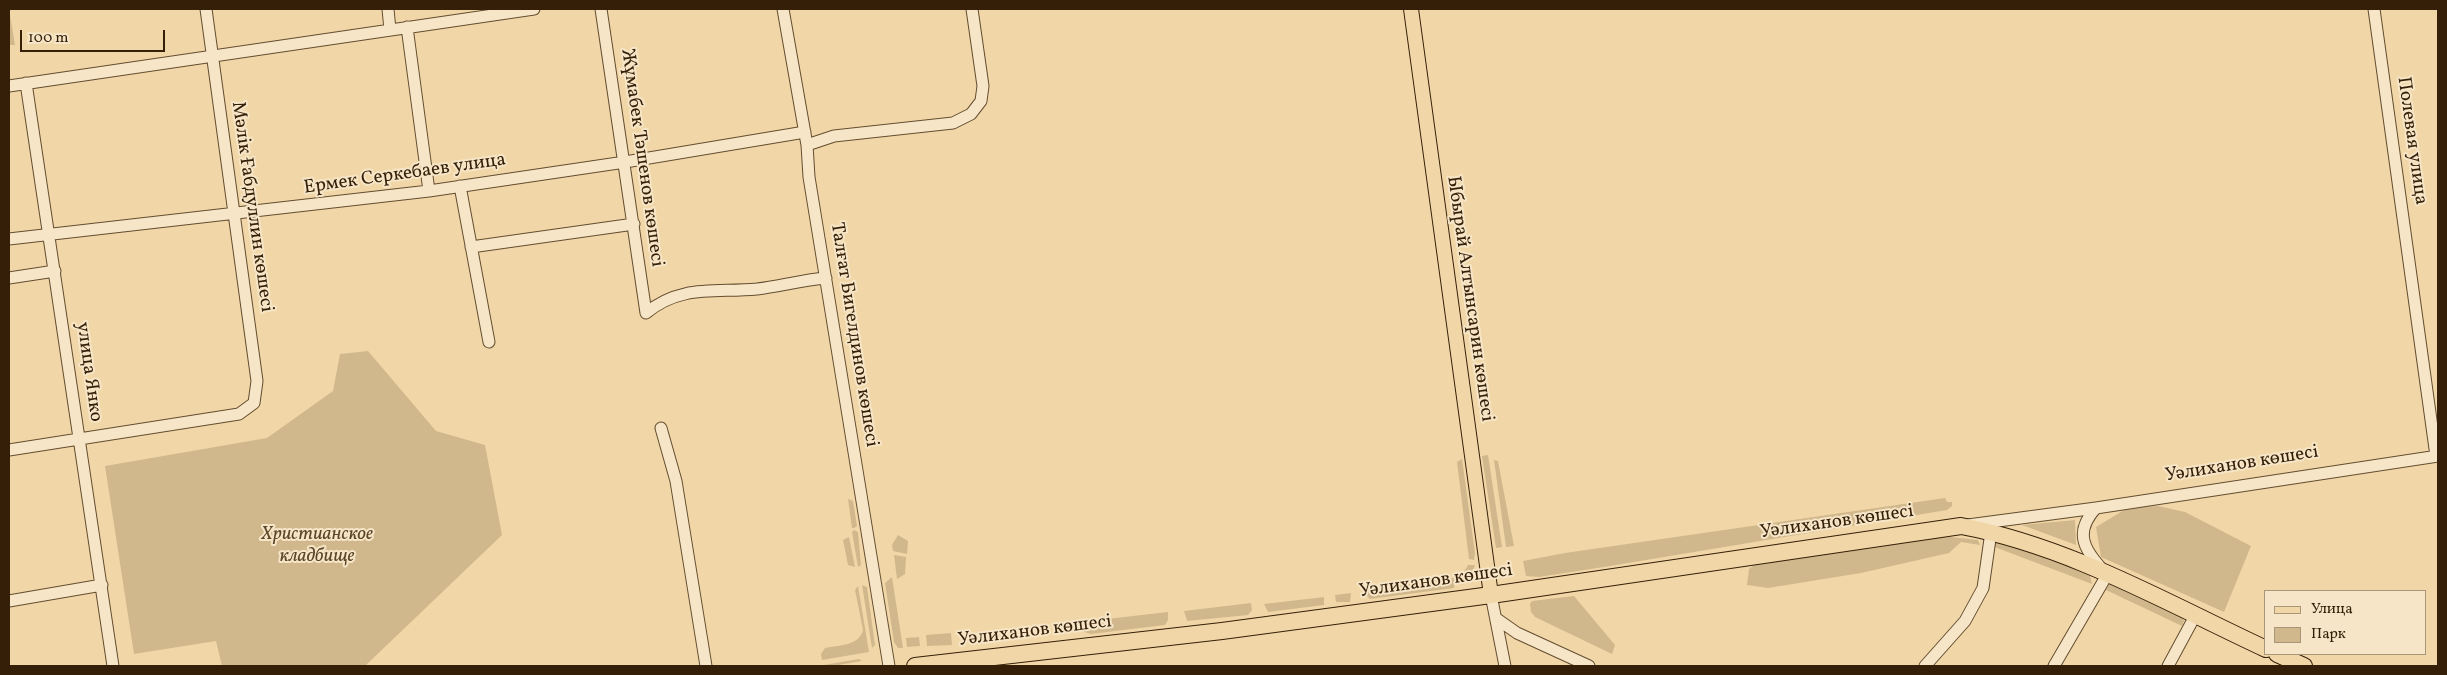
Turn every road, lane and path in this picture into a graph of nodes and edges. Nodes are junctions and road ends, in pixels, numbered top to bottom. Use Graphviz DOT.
graph roads {
  1 [pos="206,9"];
  2 [pos="388,9"];
  3 [pos="534,9"];
  4 [pos="601,9"];
  5 [pos="783,9"];
  6 [pos="972,9"];
  7 [pos="1411,9"];
  8 [pos="2374,9"];
  9 [pos="407,27"];
  10 [pos="390,30"];
  11 [pos="213,56"];
  12 [pos="26,83"];
  13 [pos="9,86"];
  14 [pos="805,132"];
  15 [pos="807,145"];
  16 [pos="625,162"];
  17 [pos="460,186"];
  18 [pos="429,191"];
  19 [pos="234,214"];
  20 [pos="634,224"];
  21 [pos="50,233"];
  22 [pos="9,239"];
  23 [pos="471,247"];
  24 [pos="55,271"];
  25 [pos="9,278"];
  26 [pos="826,278"];
  27 [pos="489,342"];
  28 [pos="661,428"];
  29 [pos="80,440"];
  30 [pos="9,450"];
  31 [pos="2437,456"];
  32 [pos="2096,508"];
  33 [pos="1962,526"];
  34 [pos="1991,532"];
  35 [pos="2108,575"];
  36 [pos="102,585"];
  37 [pos="1491,595"];
  38 [pos="9,601"];
  39 [pos="2195,616"];
  40 [pos="1497,619"];
  41 [pos="2264,648"];
  42 [pos="2279,659"];
  43 [pos="113,666"];
  44 [pos="706,666"];
  45 [pos="890,666"];
  46 [pos="915,666"];
  47 [pos="1506,666"];
  48 [pos="1589,666"];
  49 [pos="1925,666"];
  50 [pos="2054,666"];
  51 [pos="2168,666"];
  52 [pos="2304,666"];
  1 -- 11 [label="street, Мәлік Ғабдуллин көшесі"];
  2 -- 10 [label="street"];
  3 -- 9 [label="street"];
  4 -- 16 [label="street, Жұмабек Тәшенов көшесі"];
  5 -- 14 [label="street, Талғат Бигелдинов көшесі"];
  6 -- 15 [label="street"];
  7 -- 37 [label="main road, Ыбырай Алтынсарин көшесі"];
  8 -- 31 [label="street, Полевая улица"];
  9 -- 10 [label="street"];
  9 -- 18 [label="street"];
  10 -- 11 [label="street"];
  11 -- 12 [label="street"];
  11 -- 19 [label="street, Мәлік Ғабдуллин көшесі"];
  12 -- 13 [label="street"];
  12 -- 21 [label="street, улица Янко"];
  14 -- 15 [label="street, Талғат Бигелдинов көшесі"];
  14 -- 16 [label="street, Ермек Серкебаев улица"];
  15 -- 26 [label="street, Талғат Бигелдинов көшесі"];
  16 -- 17 [label="street, Ермек Серкебаев улица"];
  16 -- 20 [label="street, Жұмабек Тәшенов көшесі"];
  17 -- 18 [label="street, Ермек Серкебаев улица"];
  17 -- 23 [label="street"];
  18 -- 19 [label="street, Ермек Серкебаев улица"];
  19 -- 21 [label="street, Ермек Серкебаев улица"];
  19 -- 29 [label="street, Мәлік Ғабдуллин көшесі"];
  20 -- 23 [label="street"];
  20 -- 26 [label="street, Жұмабек Тәшенов көшесі"];
  21 -- 22 [label="street, Ермек Серкебаев улица"];
  21 -- 24 [label="street, улица Янко"];
  23 -- 27 [label="street"];
  24 -- 25 [label="street"];
  24 -- 29 [label="street, улица Янко"];
  26 -- 45 [label="street, Талғат Бигелдинов көшесі"];
  28 -- 44 [label="street"];
  29 -- 30 [label="street"];
  29 -- 36 [label="street, улица Янко"];
  31 -- 32 [label="street, Уәлиханов көшесі"];
  32 -- 33 [label="street, Уәлиханов көшесі"];
  32 -- 35 [label="street"];
  33 -- 34 [label="highway, Уәлиханов көшесі"];
  33 -- 37 [label="highway, Уәлиханов көшесі"];
  34 -- 35 [label="highway, Уәлиханов көшесі"];
  34 -- 49 [label="street"];
  35 -- 39 [label="highway, Уәлиханов көшесі"];
  35 -- 50 [label="street"];
  36 -- 38 [label="street"];
  36 -- 43 [label="street, улица Янко"];
  37 -- 40 [label="street"];
  37 -- 46 [label="highway, Уәлиханов көшесі"];
  39 -- 41 [label="highway, Уәлиханов көшесі"];
  39 -- 51 [label="street"];
  40 -- 47 [label="street"];
  40 -- 48 [label="street"];
  42 -- 52 [label="highway"];
}
